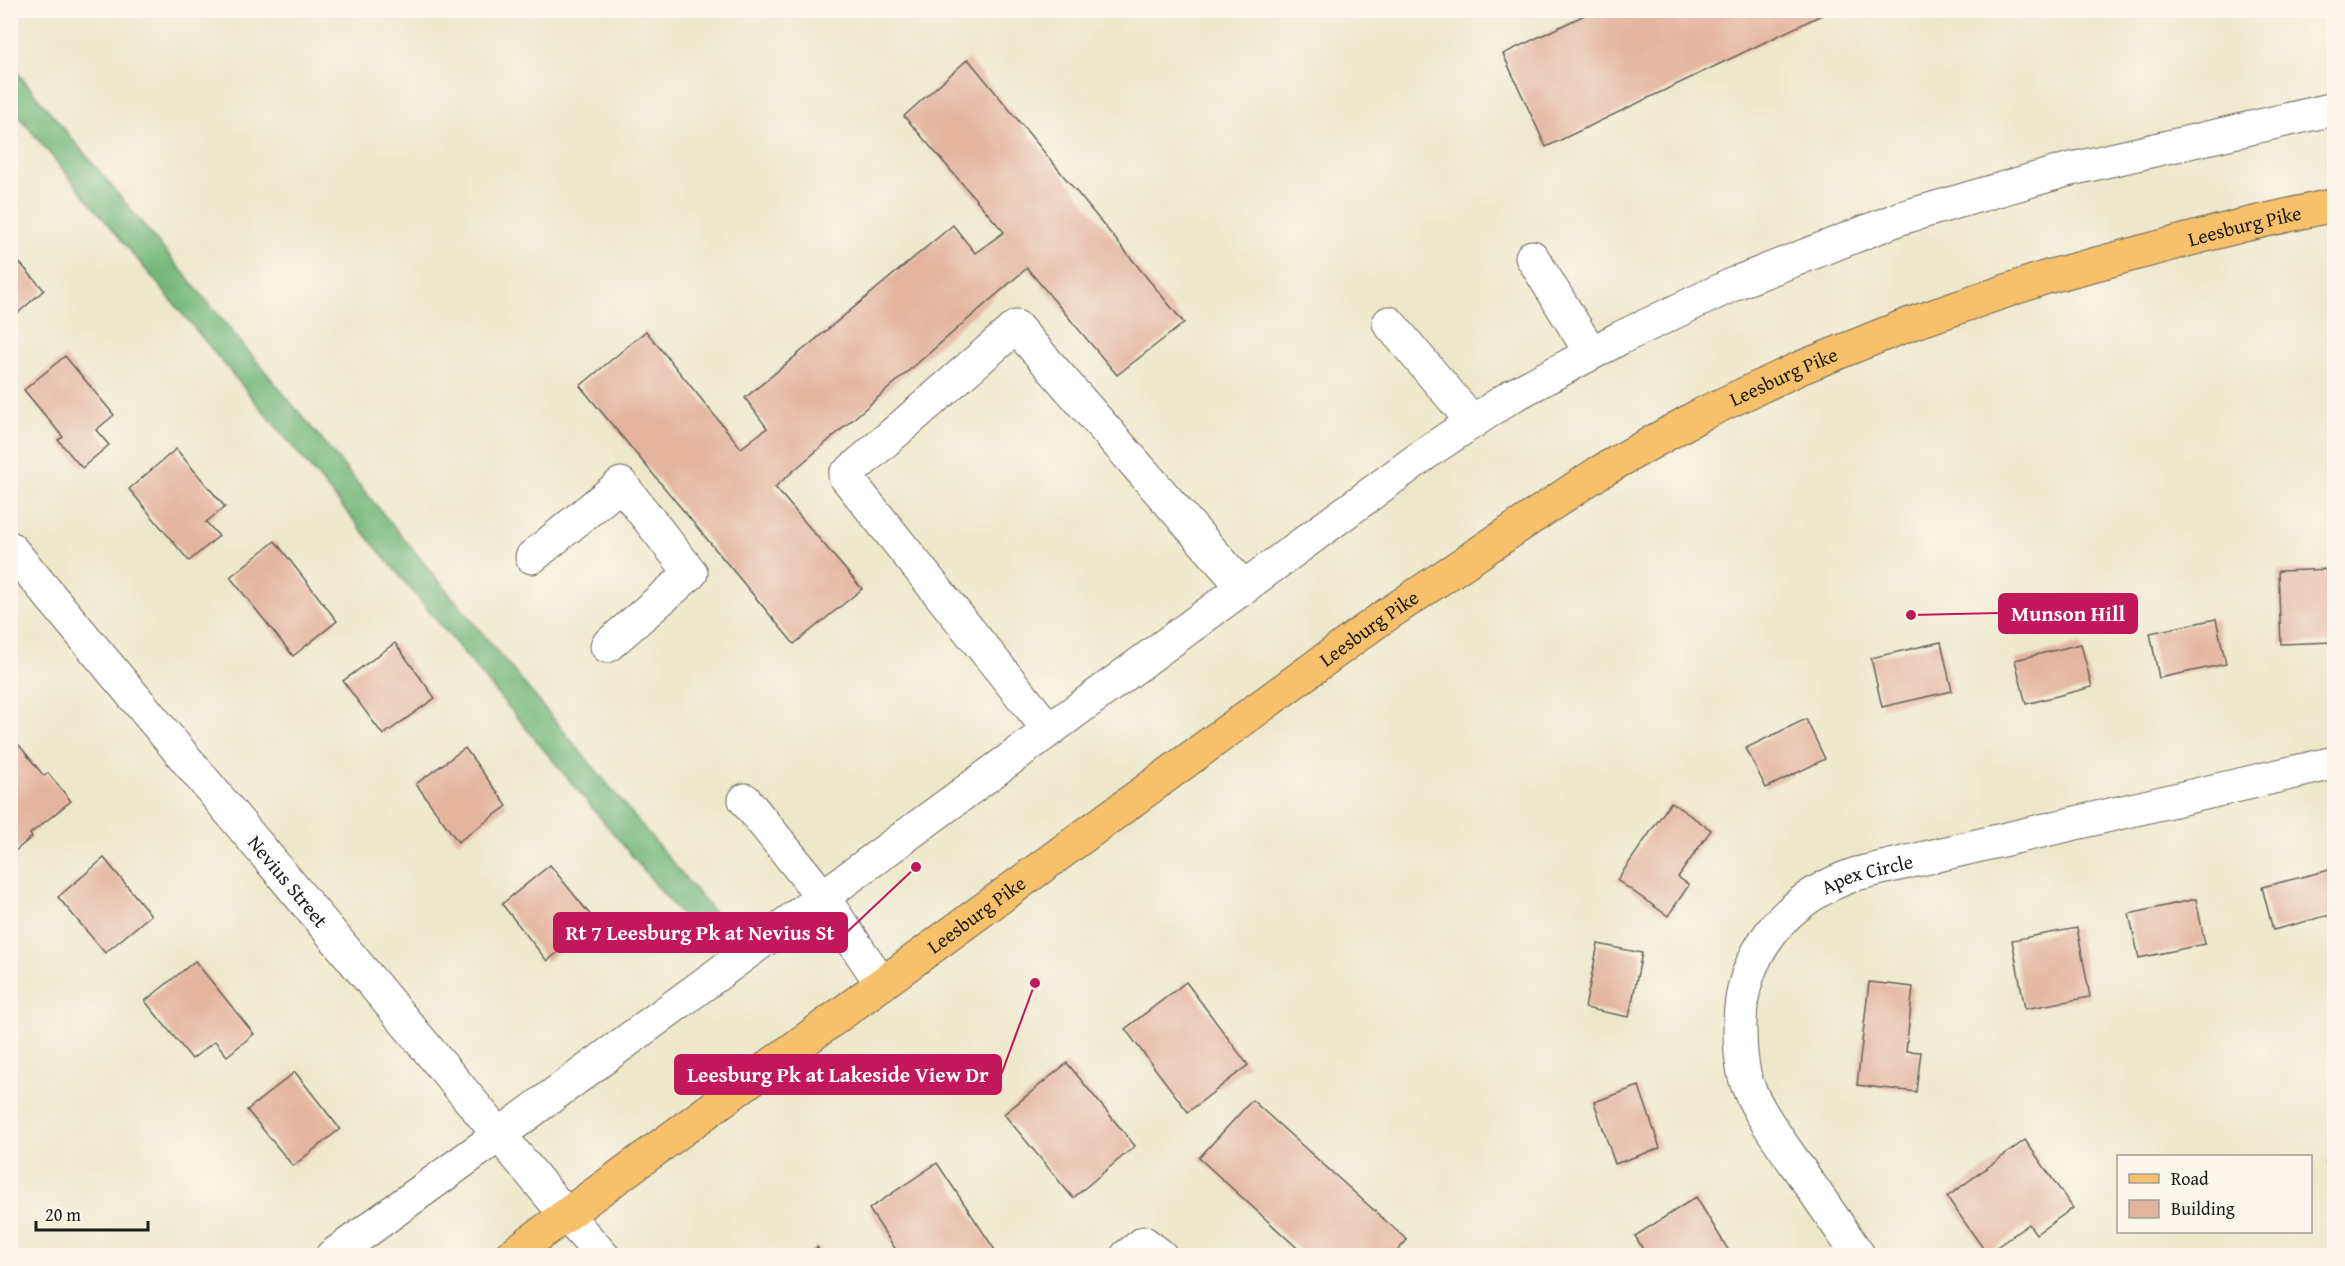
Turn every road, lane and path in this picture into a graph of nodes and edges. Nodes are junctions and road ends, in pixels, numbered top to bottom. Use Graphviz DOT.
graph roads {
  1 [pos="2334,108"];
  2 [pos="2334,205"];
  3 [pos="1532,258"];
  4 [pos="1389,323"];
  5 [pos="1591,353"];
  6 [pos="1473,422"];
  7 [pos="10,548"];
  8 [pos="532,557"];
  9 [pos="1244,588"];
  10 [pos="607,646"];
  11 [pos="1049,730"];
  12 [pos="2334,763"];
  13 [pos="745,800"];
  14 [pos="823,897"];
  15 [pos="882,984"];
  16 [pos="499,1135"];
  17 [pos="566,1215"];
  18 [pos="332,1256"];
  19 [pos="510,1256"];
  20 [pos="603,1256"];
  21 [pos="1126,1256"];
  22 [pos="1161,1256"];
  23 [pos="1859,1256"];
  1 -- 5 [label="street"];
  2 -- 15 [label="main road, Leesburg Pike"];
  3 -- 5 [label="street"];
  4 -- 6 [label="street"];
  5 -- 6 [label="street"];
  6 -- 9 [label="street"];
  7 -- 16 [label="street, Nevius Street"];
  8 -- 10 [label="street"];
  9 -- 11 [label="street"];
  9 -- 11 [label="street"];
  11 -- 14 [label="street"];
  12 -- 23 [label="street, Apex Circle"];
  13 -- 14 [label="street"];
  14 -- 15 [label="street"];
  14 -- 16 [label="street"];
  15 -- 17 [label="main road, Leesburg Pike"];
  16 -- 17 [label="street, Nevius Street"];
  16 -- 18 [label="street"];
  17 -- 19 [label="main road, Leesburg Pike"];
  17 -- 20 [label="street, Nevius Street"];
  21 -- 22 [label="street"];
}
